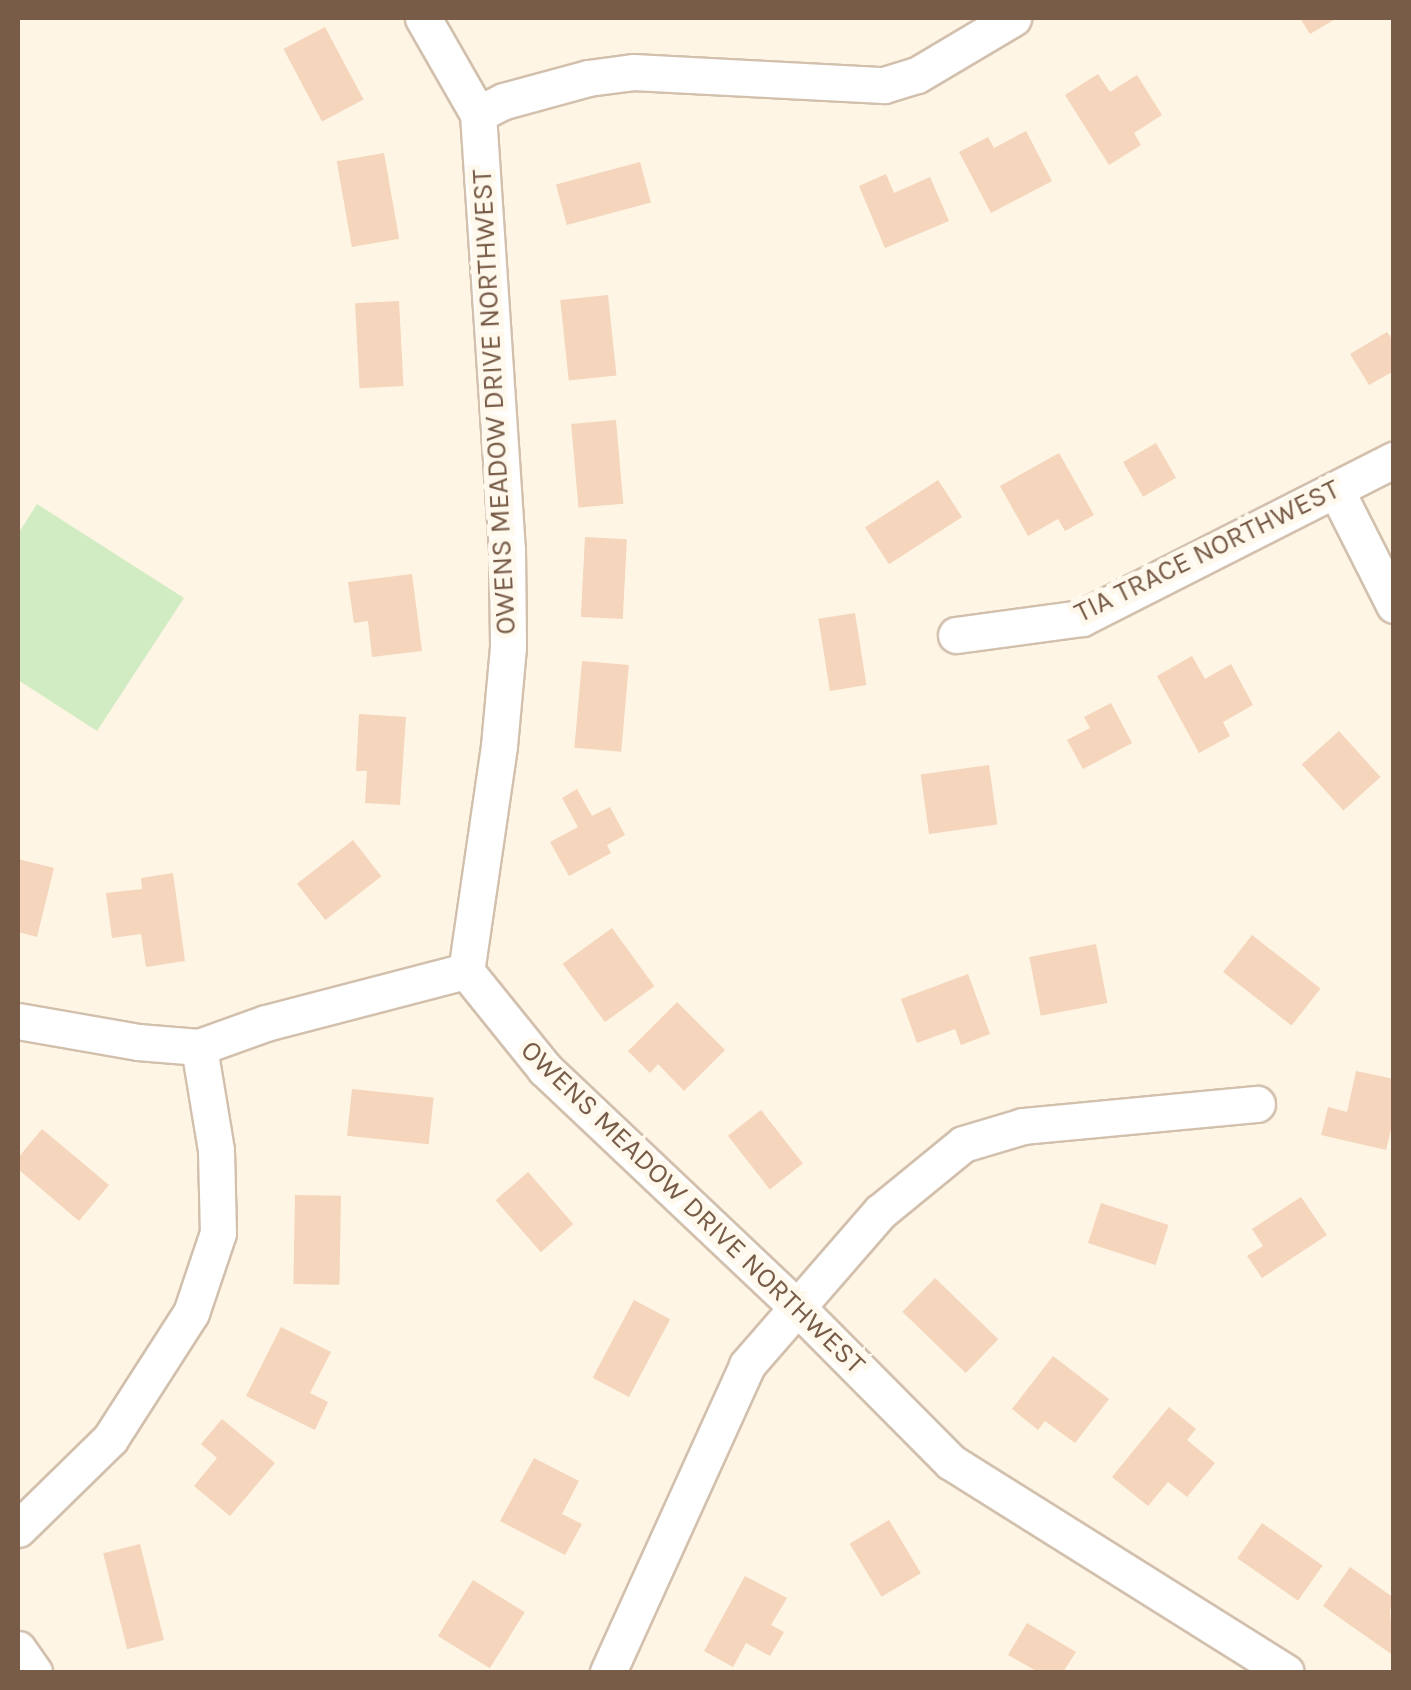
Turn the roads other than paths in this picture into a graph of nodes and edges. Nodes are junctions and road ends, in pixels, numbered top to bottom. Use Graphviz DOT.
graph roads {
  1 [pos="423,18"];
  2 [pos="1013,18"];
  3 [pos="478,114"];
  4 [pos="1394,460"];
  5 [pos="1336,490"];
  6 [pos="1394,606"];
  7 [pos="956,635"];
  8 [pos="466,971"];
  9 [pos="18,1022"];
  10 [pos="198,1047"];
  11 [pos="1257,1104"];
  12 [pos="797,1307"];
  13 [pos="18,1529"];
  14 [pos="18,1649"];
  15 [pos="34,1672"];
  16 [pos="608,1672"];
  17 [pos="1286,1672"];
  1 -- 3 [label="street, OWENS MEADOW DRIVE NORTHWEST"];
  2 -- 3 [label="street"];
  3 -- 8 [label="street, OWENS MEADOW DRIVE NORTHWEST"];
  4 -- 5 [label="street, TIA TRACE NORTHWEST"];
  5 -- 6 [label="street"];
  5 -- 7 [label="street, TIA TRACE NORTHWEST"];
  8 -- 10 [label="street"];
  8 -- 12 [label="street, OWENS MEADOW DRIVE NORTHWEST"];
  9 -- 10 [label="street"];
  10 -- 13 [label="street"];
  11 -- 12 [label="street"];
  12 -- 16 [label="street"];
  12 -- 17 [label="street, OWENS MEADOW DRIVE NORTHWEST"];
  14 -- 15 [label="street"];
}
